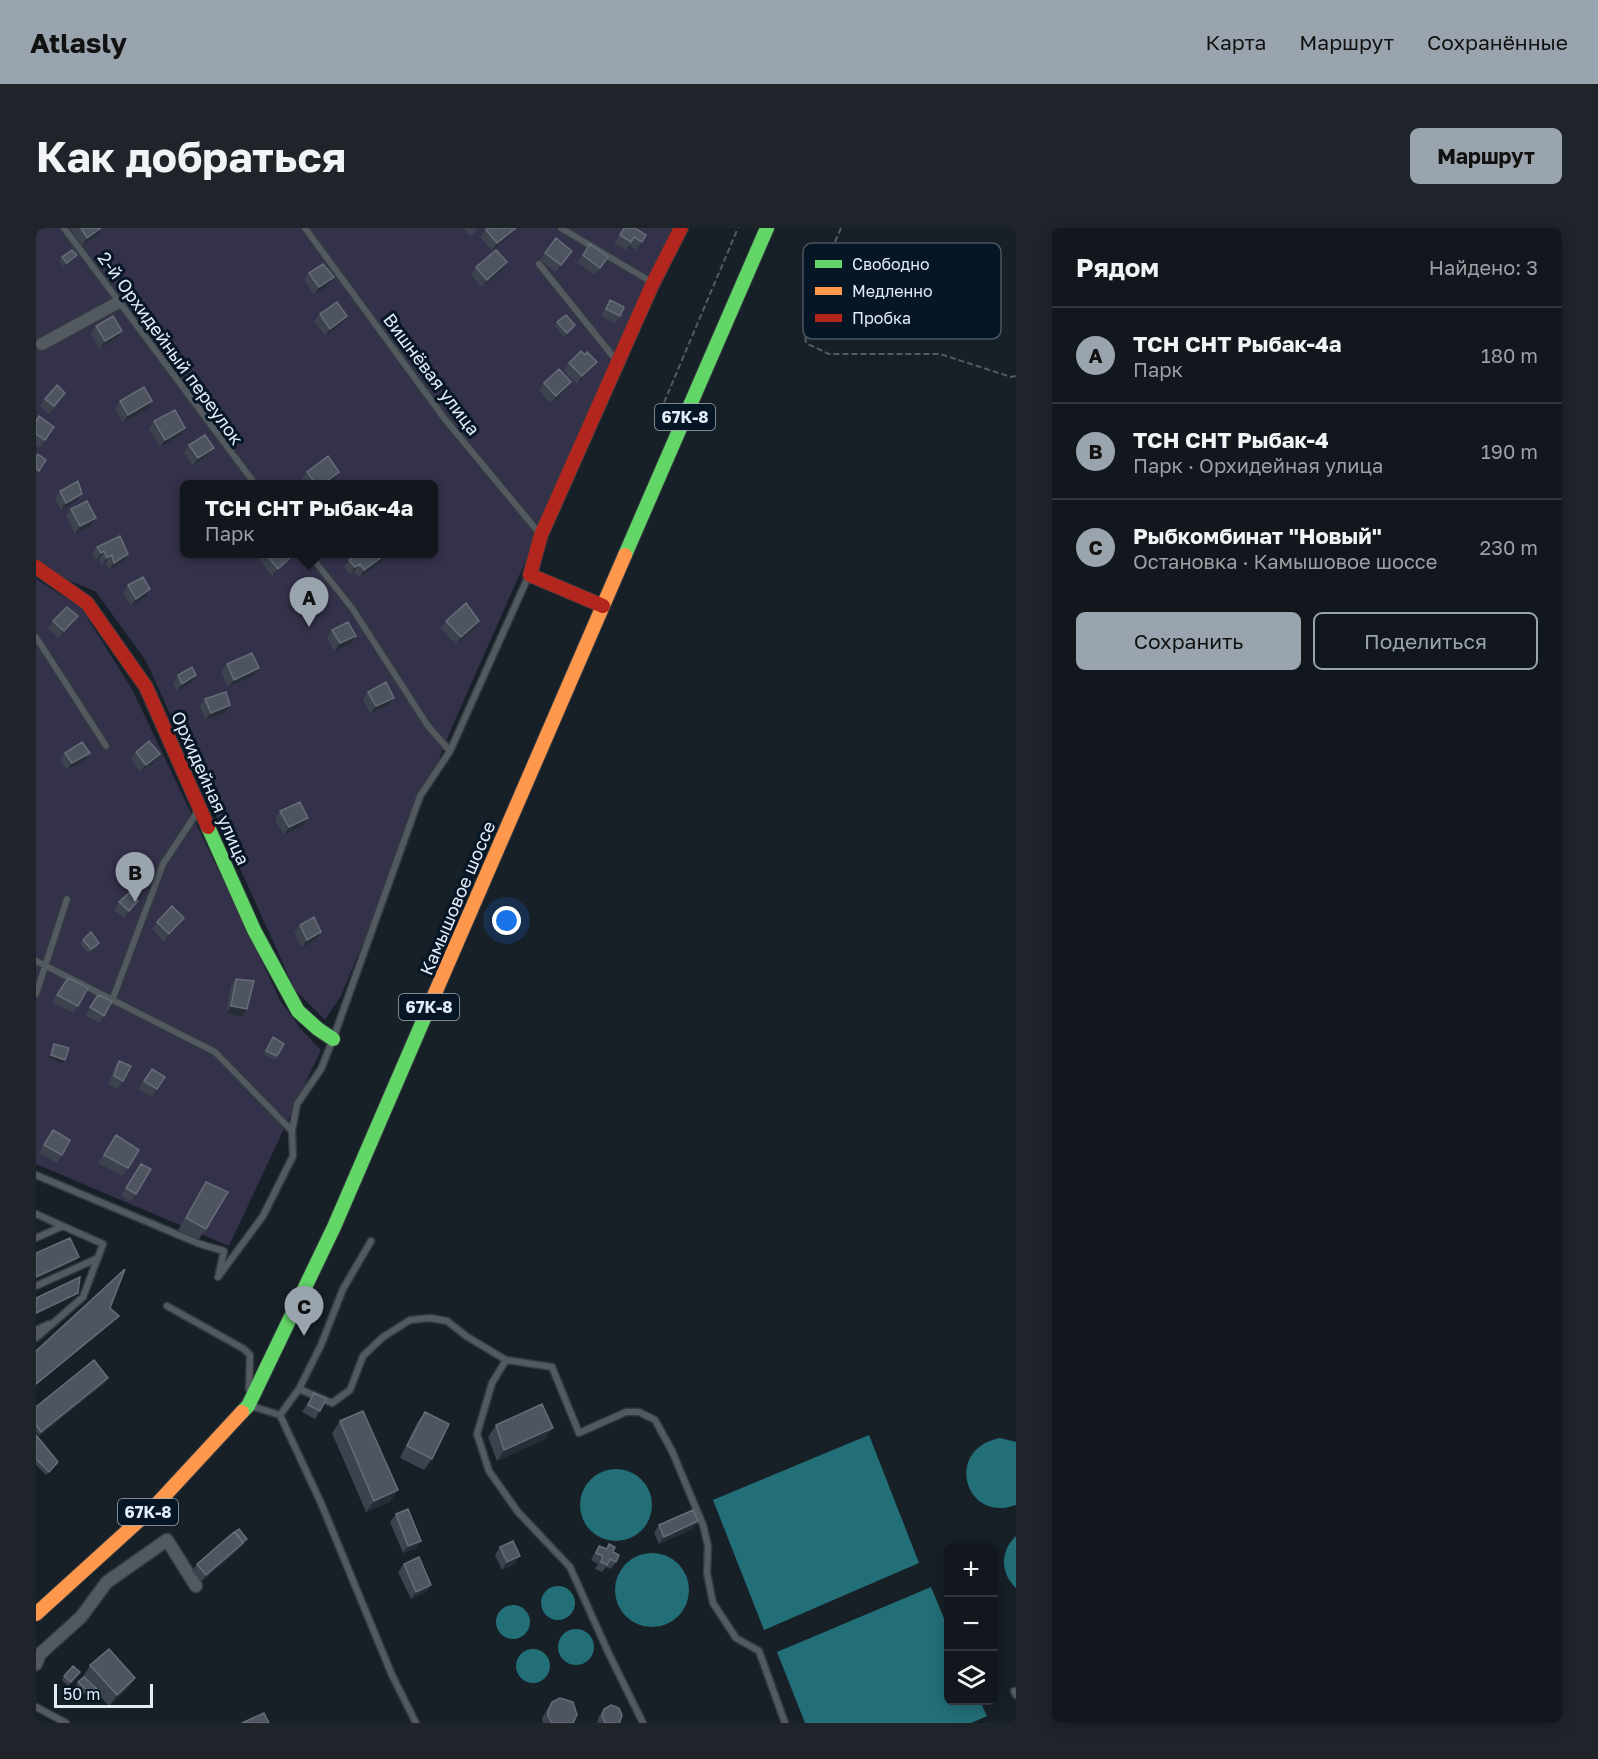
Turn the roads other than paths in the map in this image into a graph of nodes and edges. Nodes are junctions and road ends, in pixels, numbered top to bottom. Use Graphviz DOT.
graph roads {
  1 [pos="64,228"];
  2 [pos="305,228"];
  3 [pos="561,228"];
  4 [pos="681,228"];
  5 [pos="767,228"];
  6 [pos="539,264"];
  7 [pos="653,283"];
  8 [pos="119,302"];
  9 [pos="42,344"];
  10 [pos="618,363"];
  11 [pos="252,480"];
  12 [pos="541,535"];
  13 [pos="312,558"];
  14 [pos="36,567"];
  15 [pos="530,574"];
  16 [pos="603,606"];
  17 [pos="36,638"];
  18 [pos="106,746"];
  19 [pos="450,751"];
  20 [pos="200,807"];
  21 [pos="67,898"];
  22 [pos="36,961"];
  23 [pos="44,964"];
  24 [pos="36,994"];
  25 [pos="113,998"];
  26 [pos="333,1039"];
  27 [pos="292,1131"];
  28 [pos="36,1175"];
  29 [pos="36,1214"];
  30 [pos="63,1226"];
  31 [pos="36,1238"];
  32 [pos="371,1241"];
  33 [pos="98,1258"];
  34 [pos="36,1286"];
  35 [pos="167,1306"];
  36 [pos="58,1319"];
  37 [pos="36,1330"];
  38 [pos="36,1338"];
  39 [pos="506,1360"];
  40 [pos="299,1389"];
  41 [pos="248,1406"];
  42 [pos="280,1415"];
  43 [pos="196,1586"];
  44 [pos="37,1610"];
  45 [pos="36,1664"];
  46 [pos="36,1707"];
  47 [pos="66,1723"];
  48 [pos="416,1723"];
  49 [pos="644,1723"];
  50 [pos="785,1723"];
  1 -- 8 [label="lane, 2-й Орхидейный переулок"];
  2 -- 12 [label="lane, Вишнёвая улица"];
  3 -- 7 [label="lane"];
  4 -- 7 [label="main road"];
  5 -- 16 [label="main road, Камышовое шоссе / 67К-8"];
  6 -- 10 [label="lane"];
  7 -- 10 [label="main road"];
  8 -- 9 [label="street"];
  8 -- 11 [label="lane, 2-й Орхидейный переулок"];
  10 -- 12 [label="main road"];
  12 -- 15 [label="main road"];
  13 -- 19 [label="lane"];
  14 -- 20 [label="main road, Орхидейная улица"];
  15 -- 16 [label="main road"];
  15 -- 19 [label="lane"];
  16 -- 41 [label="main road, Камышовое шоссе / 67К-8"];
  17 -- 18 [label="lane"];
  19 -- 26 [label="lane"];
  20 -- 25 [label="lane"];
  20 -- 26 [label="main road, Орхидейная улица"];
  21 -- 23 [label="lane"];
  22 -- 23 [label="lane"];
  23 -- 24 [label="lane"];
  23 -- 25 [label="lane"];
  25 -- 27 [label="lane"];
  26 -- 27 [label="lane"];
  27 -- 28 [label="lane"];
  29 -- 30 [label="lane"];
  30 -- 31 [label="lane"];
  30 -- 33 [label="lane"];
  32 -- 40 [label="lane"];
  33 -- 34 [label="lane"];
  33 -- 36 [label="lane"];
  35 -- 41 [label="lane"];
  36 -- 37 [label="lane"];
  36 -- 38 [label="lane"];
  39 -- 40 [label="lane"];
  39 -- 49 [label="lane"];
  39 -- 50 [label="lane"];
  40 -- 42 [label="lane"];
  41 -- 42 [label="lane"];
  41 -- 44 [label="main road, Камышовое шоссе / 67К-8"];
  42 -- 48 [label="lane"];
  43 -- 45 [label="street"];
  46 -- 47 [label="lane"];
}
